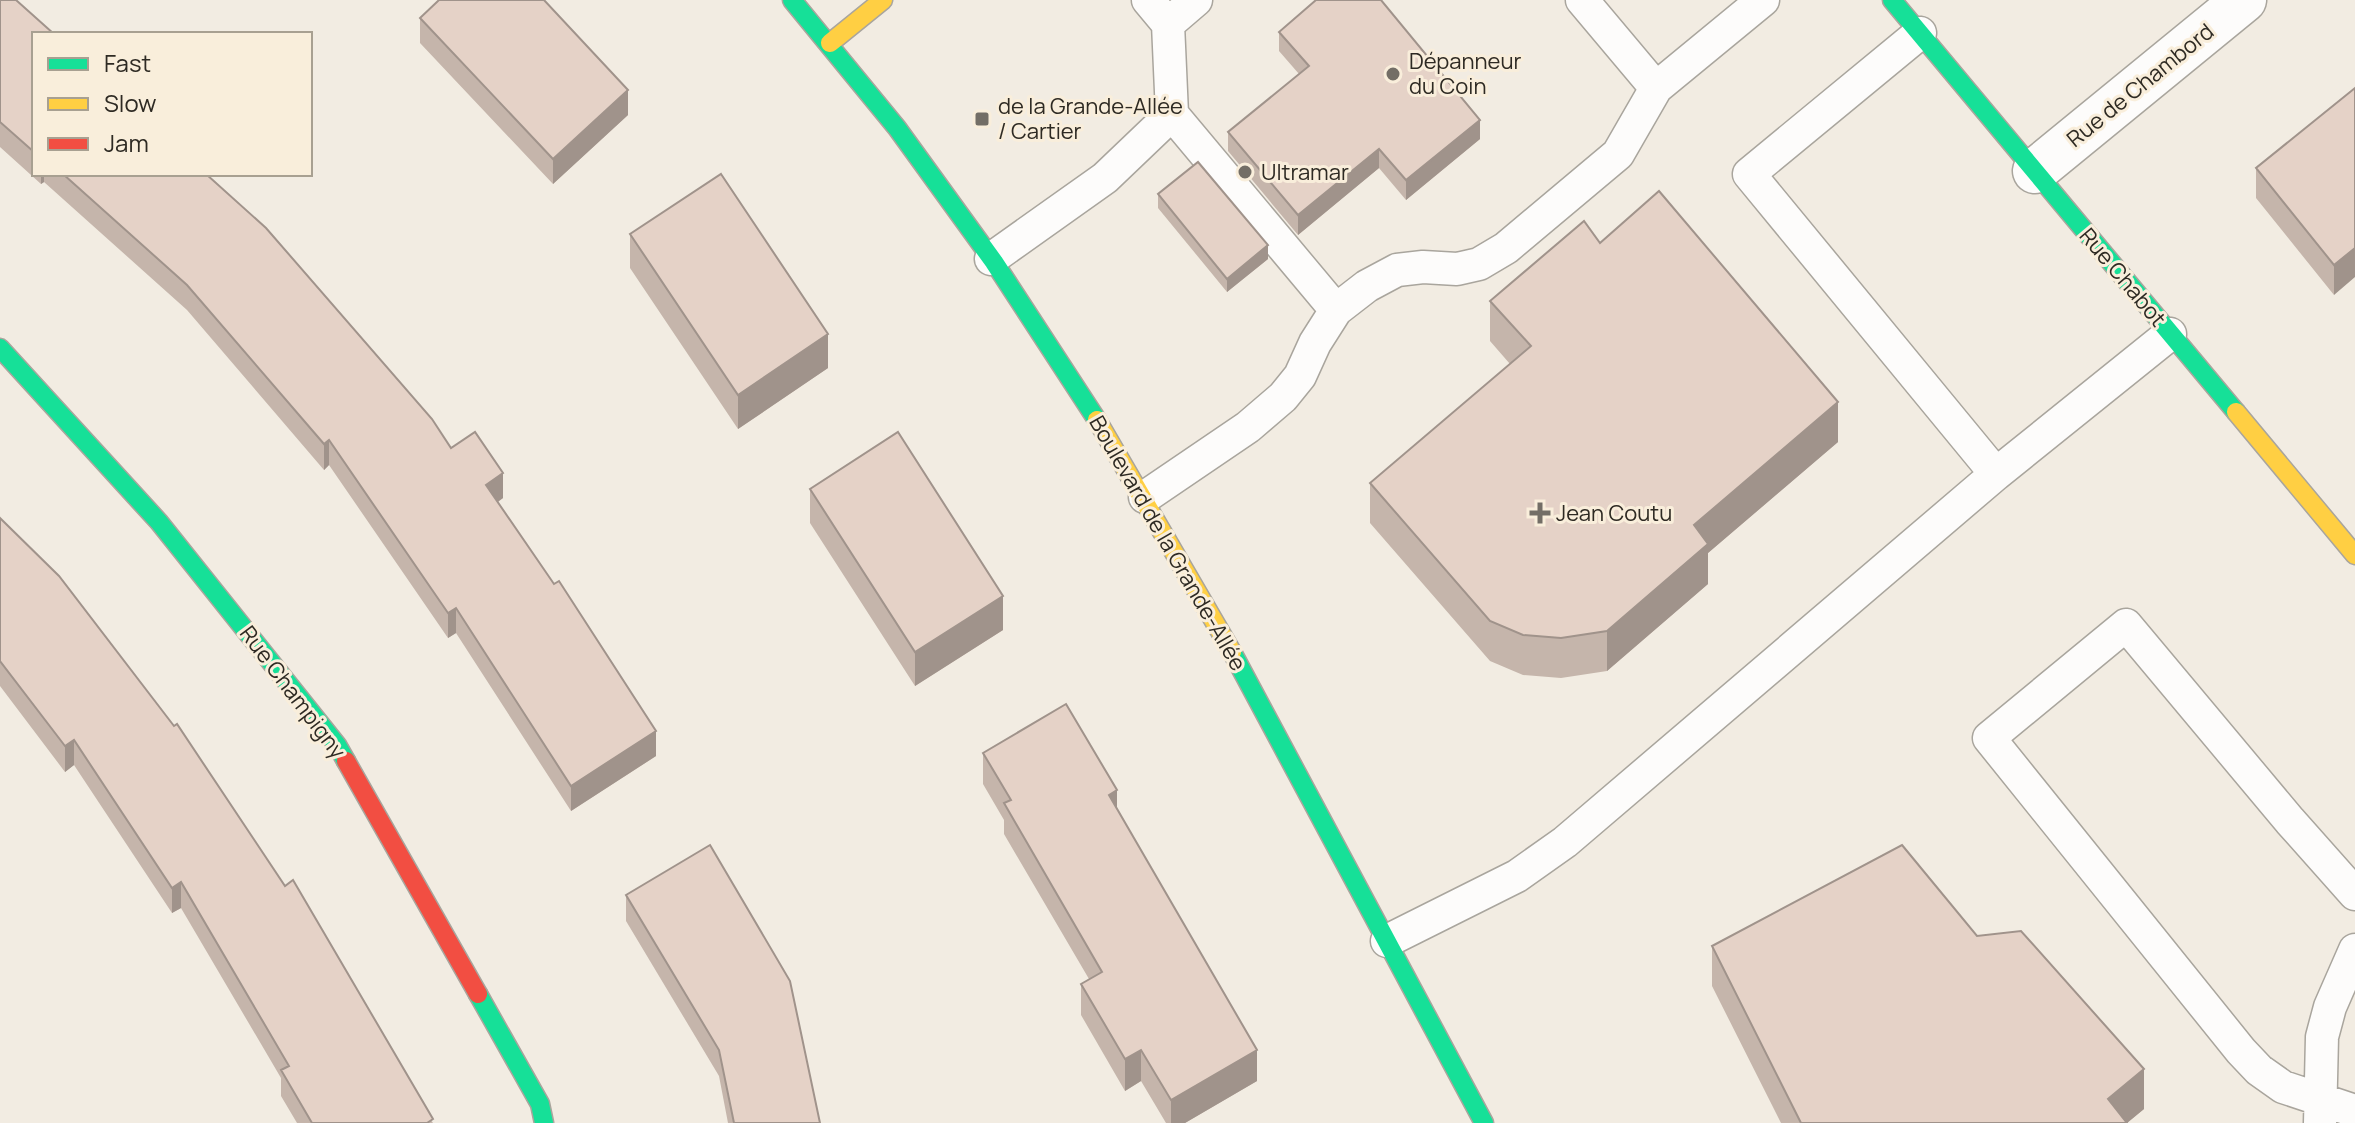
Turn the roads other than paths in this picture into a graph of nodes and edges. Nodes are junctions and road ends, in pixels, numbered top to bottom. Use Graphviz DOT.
graph roads {
  1 [pos="792,0"];
  2 [pos="883,0"];
  3 [pos="1196,0"];
  4 [pos="1582,0"];
  5 [pos="1763,0"];
  6 [pos="1892,0"];
  7 [pos="2244,0"];
  8 [pos="1158,12"];
  9 [pos="1920,33"];
  10 [pos="830,43"];
  11 [pos="1656,88"];
  12 [pos="1172,114"];
  13 [pos="2035,171"];
  14 [pos="991,259"];
  15 [pos="1336,310"];
  16 [pos="2170,334"];
  17 [pos="0,348"];
  18 [pos="1996,474"];
  19 [pos="1145,497"];
  20 [pos="2355,555"];
  21 [pos="2355,894"];
  22 [pos="1387,941"];
  23 [pos="2355,950"];
  24 [pos="2321,1111"];
  25 [pos="2355,1111"];
  26 [pos="544,1123"];
  27 [pos="1484,1123"];
  1 -- 10 [label="street, Boulevard de la Grande-Allée"];
  2 -- 10 [label="street"];
  3 -- 8 [label="lane"];
  4 -- 11 [label="lane"];
  5 -- 11 [label="lane"];
  6 -- 9 [label="street, Rue Chabot"];
  7 -- 13 [label="street, Rue de Chambord"];
  8 -- 12 [label="lane"];
  9 -- 13 [label="street, Rue Chabot"];
  9 -- 18 [label="lane"];
  10 -- 14 [label="street, Boulevard de la Grande-Allée"];
  11 -- 15 [label="lane"];
  12 -- 14 [label="lane"];
  12 -- 15 [label="lane"];
  13 -- 16 [label="street, Rue Chabot"];
  14 -- 19 [label="street, Boulevard de la Grande-Allée"];
  15 -- 19 [label="lane"];
  16 -- 18 [label="lane"];
  16 -- 20 [label="street, Rue Chabot"];
  17 -- 26 [label="street, Rue Champigny"];
  18 -- 22 [label="lane"];
  19 -- 22 [label="street, Boulevard de la Grande-Allée"];
  21 -- 24 [label="lane"];
  22 -- 27 [label="street, Boulevard de la Grande-Allée"];
  23 -- 24 [label="lane"];
  24 -- 25 [label="lane"];
}
